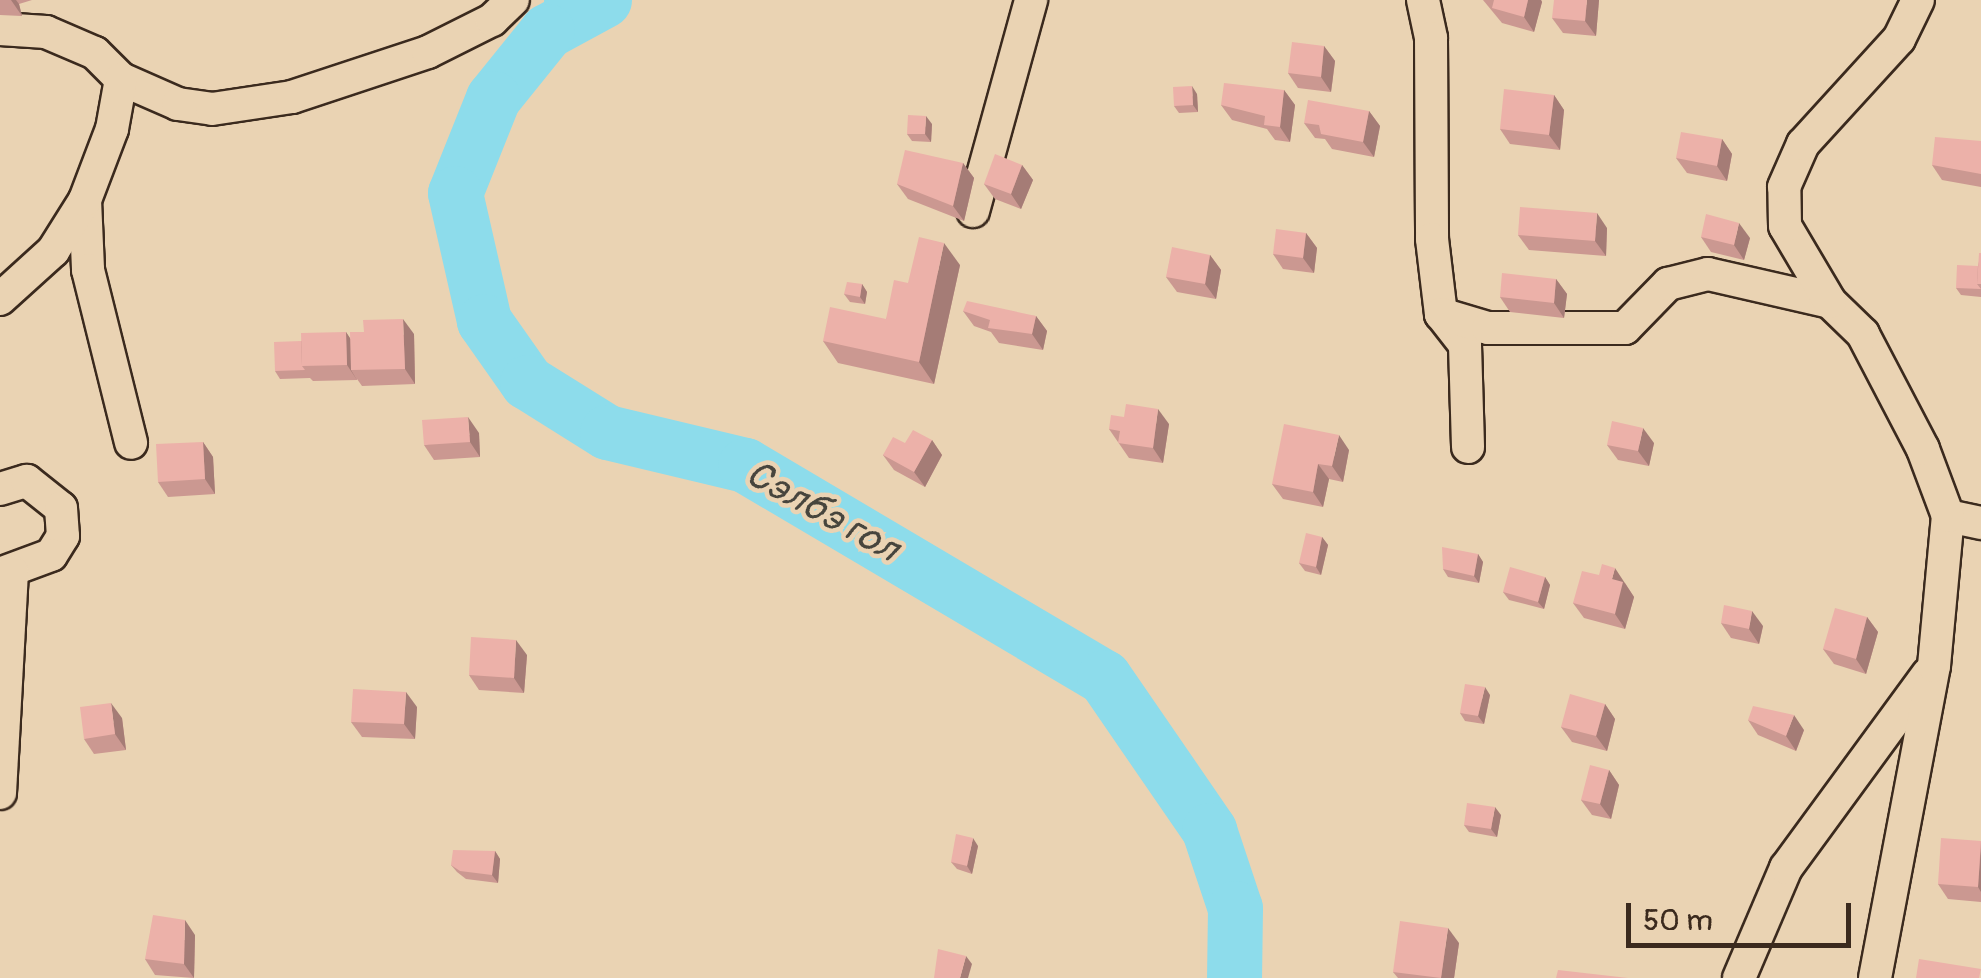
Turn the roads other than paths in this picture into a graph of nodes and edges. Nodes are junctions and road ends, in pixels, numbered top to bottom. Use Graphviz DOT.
graph roads {
  1 [pos="513,0"];
  2 [pos="1031,0"];
  3 [pos="1423,0"];
  4 [pos="1918,0"];
  5 [pos="0,29"];
  6 [pos="120,79"];
  7 [pos="85,200"];
  8 [pos="974,211"];
  9 [pos="0,299"];
  10 [pos="1830,302"];
  11 [pos="1441,314"];
  12 [pos="131,443"];
  13 [pos="1468,448"];
  14 [pos="0,489"];
  15 [pos="1948,516"];
  16 [pos="1981,524"];
  17 [pos="6,573"];
  18 [pos="1934,666"];
  19 [pos="0,793"];
  20 [pos="1739,978"];
  21 [pos="1875,978"];
  1 -- 6 [label="street"];
  2 -- 8 [label="street"];
  3 -- 11 [label="street"];
  4 -- 10 [label="street"];
  5 -- 6 [label="street"];
  6 -- 7 [label="street"];
  7 -- 9 [label="street"];
  7 -- 12 [label="street"];
  10 -- 11 [label="street"];
  10 -- 15 [label="street"];
  11 -- 13 [label="street"];
  14 -- 17 [label="street"];
  15 -- 16 [label="street"];
  15 -- 18 [label="street"];
  17 -- 19 [label="street"];
  18 -- 20 [label="street"];
  18 -- 21 [label="street"];
}
